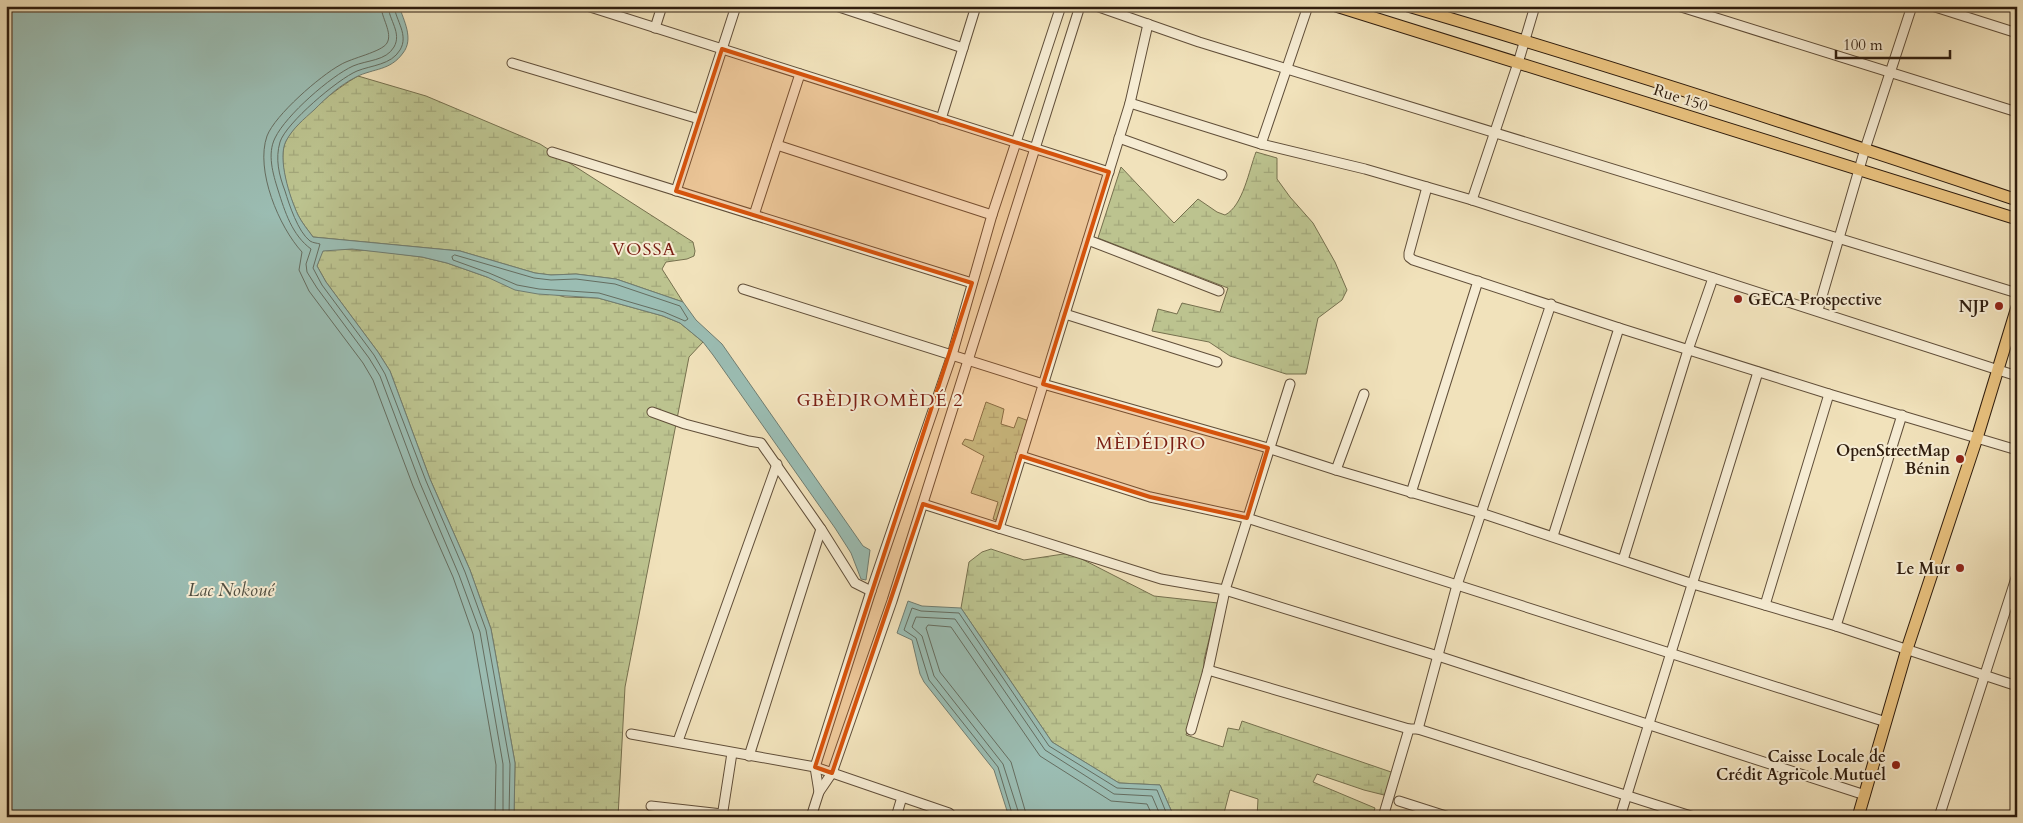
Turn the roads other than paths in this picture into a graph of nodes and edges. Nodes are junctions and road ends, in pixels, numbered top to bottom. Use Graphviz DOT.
graph roads {
  1 [pos="587,6"];
  2 [pos="662,6"];
  3 [pos="736,6"];
  4 [pos="836,6"];
  5 [pos="976,6"];
  6 [pos="1061,6"];
  7 [pos="1080,6"];
  8 [pos="1096,6"];
  9 [pos="1308,6"];
  10 [pos="1336,6"];
  11 [pos="1408,6"];
  12 [pos="1535,6"];
  13 [pos="1678,6"];
  14 [pos="1912,6"];
  15 [pos="1932,6"];
  16 [pos="1148,24"];
  17 [pos="655,28"];
  18 [pos="2017,33"];
  19 [pos="1524,40"];
  20 [pos="963,48"];
  21 [pos="722,49"];
  22 [pos="1518,63"];
  23 [pos="512,64"];
  24 [pos="1286,69"];
  25 [pos="800,74"];
  26 [pos="1890,74"];
  27 [pos="1130,103"];
  28 [pos="2017,112"];
  29 [pos="699,119"];
  30 [pos="941,119"];
  31 [pos="1494,133"];
  32 [pos="1119,138"];
  33 [pos="1016,143"];
  34 [pos="1262,144"];
  35 [pos="777,145"];
  36 [pos="1035,148"];
  37 [pos="1865,149"];
  38 [pos="552,152"];
  39 [pos="1860,171"];
  40 [pos="1109,172"];
  41 [pos="1222,174"];
  42 [pos="1427,187"];
  43 [pos="676,191"];
  44 [pos="1472,200"];
  45 [pos="2017,200"];
  46 [pos="754,215"];
  47 [pos="992,215"];
  48 [pos="2017,219"];
  49 [pos="1838,238"];
  50 [pos="1088,240"];
  51 [pos="1713,278"];
  52 [pos="1478,281"];
  53 [pos="972,283"];
  54 [pos="743,289"];
  55 [pos="1219,291"];
  56 [pos="2017,293"];
  57 [pos="1551,304"];
  58 [pos="2017,307"];
  59 [pos="1818,310"];
  60 [pos="1065,314"];
  61 [pos="1619,328"];
  62 [pos="1688,350"];
  63 [pos="952,355"];
  64 [pos="969,361"];
  65 [pos="1218,362"];
  66 [pos="1998,370"];
  67 [pos="1758,372"];
  68 [pos="2017,376"];
  69 [pos="1043,384"];
  70 [pos="1290,384"];
  71 [pos="1364,394"];
  72 [pos="1829,394"];
  73 [pos="652,412"];
  74 [pos="1902,415"];
  75 [pos="1977,438"];
  76 [pos="1268,448"];
  77 [pos="2017,450"];
  78 [pos="1021,456"];
  79 [pos="776,464"];
  80 [pos="1336,470"];
  81 [pos="1411,492"];
  82 [pos="923,504"];
  83 [pos="1481,513"];
  84 [pos="1247,518"];
  85 [pos="998,528"];
  86 [pos="820,529"];
  87 [pos="1553,536"];
  88 [pos="1623,560"];
  89 [pos="2017,575"];
  90 [pos="1693,584"];
  91 [pos="1457,585"];
  92 [pos="1225,590"];
  93 [pos="872,592"];
  94 [pos="1765,604"];
  95 [pos="1836,626"];
  96 [pos="1907,649"];
  97 [pos="1672,653"];
  98 [pos="1438,656"];
  99 [pos="1208,670"];
  100 [pos="1985,676"];
  101 [pos="2017,686"];
  102 [pos="1886,722"];
  103 [pos="1648,726"];
  104 [pos="1414,729"];
  105 [pos="1191,730"];
  106 [pos="631,734"];
  107 [pos="678,741"];
  108 [pos="732,753"];
  109 [pos="749,756"];
  110 [pos="815,767"];
  111 [pos="832,773"];
  112 [pos="819,792"];
  113 [pos="1626,795"];
  114 [pos="1865,795"];
  115 [pos="902,797"];
  116 [pos="1399,801"];
  117 [pos="651,806"];
  118 [pos="722,816"];
  119 [pos="811,817"];
  120 [pos="896,817"];
  121 [pos="953,817"];
  122 [pos="1383,817"];
  123 [pos="1449,817"];
  124 [pos="1620,817"];
  125 [pos="1694,817"];
  126 [pos="1858,817"];
  127 [pos="1939,817"];
  1 -- 17 [label="street"];
  2 -- 17 [label="street"];
  3 -- 21 [label="street"];
  4 -- 20 [label="street"];
  5 -- 20 [label="street"];
  6 -- 33 [label="street"];
  7 -- 36 [label="street"];
  8 -- 16 [label="street"];
  9 -- 24 [label="street"];
  10 -- 22 [label="main road, Rue 150"];
  11 -- 19 [label="main road, Rue 150"];
  12 -- 19 [label="street"];
  13 -- 26 [label="street"];
  14 -- 26 [label="street"];
  15 -- 18 [label="street"];
  16 -- 24 [label="street"];
  16 -- 27 [label="street"];
  17 -- 21 [label="street"];
  19 -- 22 [label="street"];
  19 -- 37 [label="main road, Rue 150"];
  20 -- 30 [label="street"];
  21 -- 25 [label="street"];
  21 -- 29 [label="street"];
  22 -- 31 [label="street"];
  22 -- 39 [label="main road, Rue 150"];
  23 -- 29 [label="street"];
  24 -- 31 [label="street"];
  24 -- 34 [label="street"];
  25 -- 30 [label="street"];
  25 -- 35 [label="street"];
  26 -- 28 [label="street"];
  26 -- 37 [label="street"];
  27 -- 32 [label="street"];
  27 -- 34 [label="street"];
  29 -- 43 [label="street"];
  30 -- 33 [label="street"];
  31 -- 44 [label="street"];
  31 -- 49 [label="street"];
  32 -- 40 [label="street"];
  32 -- 41 [label="street"];
  33 -- 36 [label="street"];
  33 -- 47 [label="street"];
  34 -- 42 [label="street"];
  35 -- 46 [label="street"];
  35 -- 47 [label="street"];
  36 -- 40 [label="street"];
  36 -- 64 [label="street"];
  37 -- 39 [label="street"];
  37 -- 45 [label="main road, Rue 150"];
  38 -- 43 [label="street"];
  39 -- 48 [label="main road, Rue 150"];
  39 -- 49 [label="street"];
  40 -- 50 [label="street"];
  42 -- 44 [label="street"];
  42 -- 52 [label="street"];
  43 -- 46 [label="street"];
  44 -- 51 [label="street"];
  46 -- 53 [label="street"];
  47 -- 53 [label="street"];
  49 -- 56 [label="street"];
  49 -- 59 [label="street"];
  50 -- 55 [label="street"];
  50 -- 60 [label="street"];
  51 -- 59 [label="street"];
  51 -- 62 [label="street"];
  52 -- 57 [label="street"];
  52 -- 81 [label="street"];
  53 -- 63 [label="street"];
  54 -- 63 [label="street"];
  57 -- 61 [label="street"];
  57 -- 83 [label="street"];
  58 -- 66 [label="main road"];
  59 -- 66 [label="street"];
  60 -- 65 [label="street"];
  60 -- 69 [label="street"];
  61 -- 62 [label="street"];
  61 -- 87 [label="street"];
  62 -- 67 [label="street"];
  62 -- 88 [label="street"];
  63 -- 64 [label="street"];
  63 -- 93 [label="street"];
  64 -- 69 [label="street"];
  64 -- 82 [label="street"];
  66 -- 68 [label="street"];
  66 -- 75 [label="main road"];
  67 -- 72 [label="street"];
  67 -- 90 [label="street"];
  69 -- 76 [label="street"];
  69 -- 78 [label="street"];
  70 -- 76 [label="street"];
  71 -- 80 [label="street"];
  72 -- 74 [label="street"];
  72 -- 94 [label="street"];
  73 -- 79 [label="street"];
  74 -- 75 [label="street"];
  74 -- 95 [label="street"];
  75 -- 77 [label="street"];
  75 -- 96 [label="main road"];
  76 -- 80 [label="street"];
  76 -- 84 [label="street"];
  78 -- 84 [label="street"];
  78 -- 85 [label="street"];
  79 -- 86 [label="street"];
  79 -- 107 [label="street"];
  80 -- 81 [label="street"];
  81 -- 83 [label="street"];
  82 -- 85 [label="street"];
  82 -- 111 [label="street"];
  83 -- 87 [label="street"];
  83 -- 91 [label="street"];
  84 -- 91 [label="street"];
  84 -- 92 [label="street"];
  85 -- 92 [label="street"];
  86 -- 93 [label="street"];
  86 -- 109 [label="street"];
  87 -- 88 [label="street"];
  88 -- 90 [label="street"];
  89 -- 100 [label="street"];
  90 -- 94 [label="street"];
  90 -- 97 [label="street"];
  91 -- 97 [label="street"];
  91 -- 98 [label="street"];
  92 -- 98 [label="street"];
  92 -- 99 [label="street"];
  93 -- 110 [label="street"];
  94 -- 95 [label="street"];
  95 -- 96 [label="street"];
  96 -- 100 [label="street"];
  96 -- 102 [label="main road"];
  97 -- 102 [label="street"];
  97 -- 103 [label="street"];
  98 -- 103 [label="street"];
  98 -- 104 [label="street"];
  99 -- 104 [label="street"];
  99 -- 105 [label="street"];
  100 -- 101 [label="street"];
  100 -- 127 [label="street"];
  102 -- 114 [label="main road"];
  103 -- 113 [label="street"];
  103 -- 114 [label="street"];
  104 -- 113 [label="street"];
  104 -- 122 [label="street"];
  106 -- 107 [label="street"];
  107 -- 108 [label="street"];
  108 -- 109 [label="street"];
  108 -- 118 [label="street"];
  109 -- 110 [label="street"];
  110 -- 111 [label="street"];
  110 -- 112 [label="street"];
  111 -- 112 [label="street"];
  111 -- 115 [label="street"];
  112 -- 119 [label="street"];
  113 -- 124 [label="street"];
  113 -- 125 [label="street"];
  114 -- 126 [label="main road"];
  115 -- 120 [label="street"];
  115 -- 121 [label="street"];
  116 -- 123 [label="street"];
  117 -- 118 [label="street"];
}
